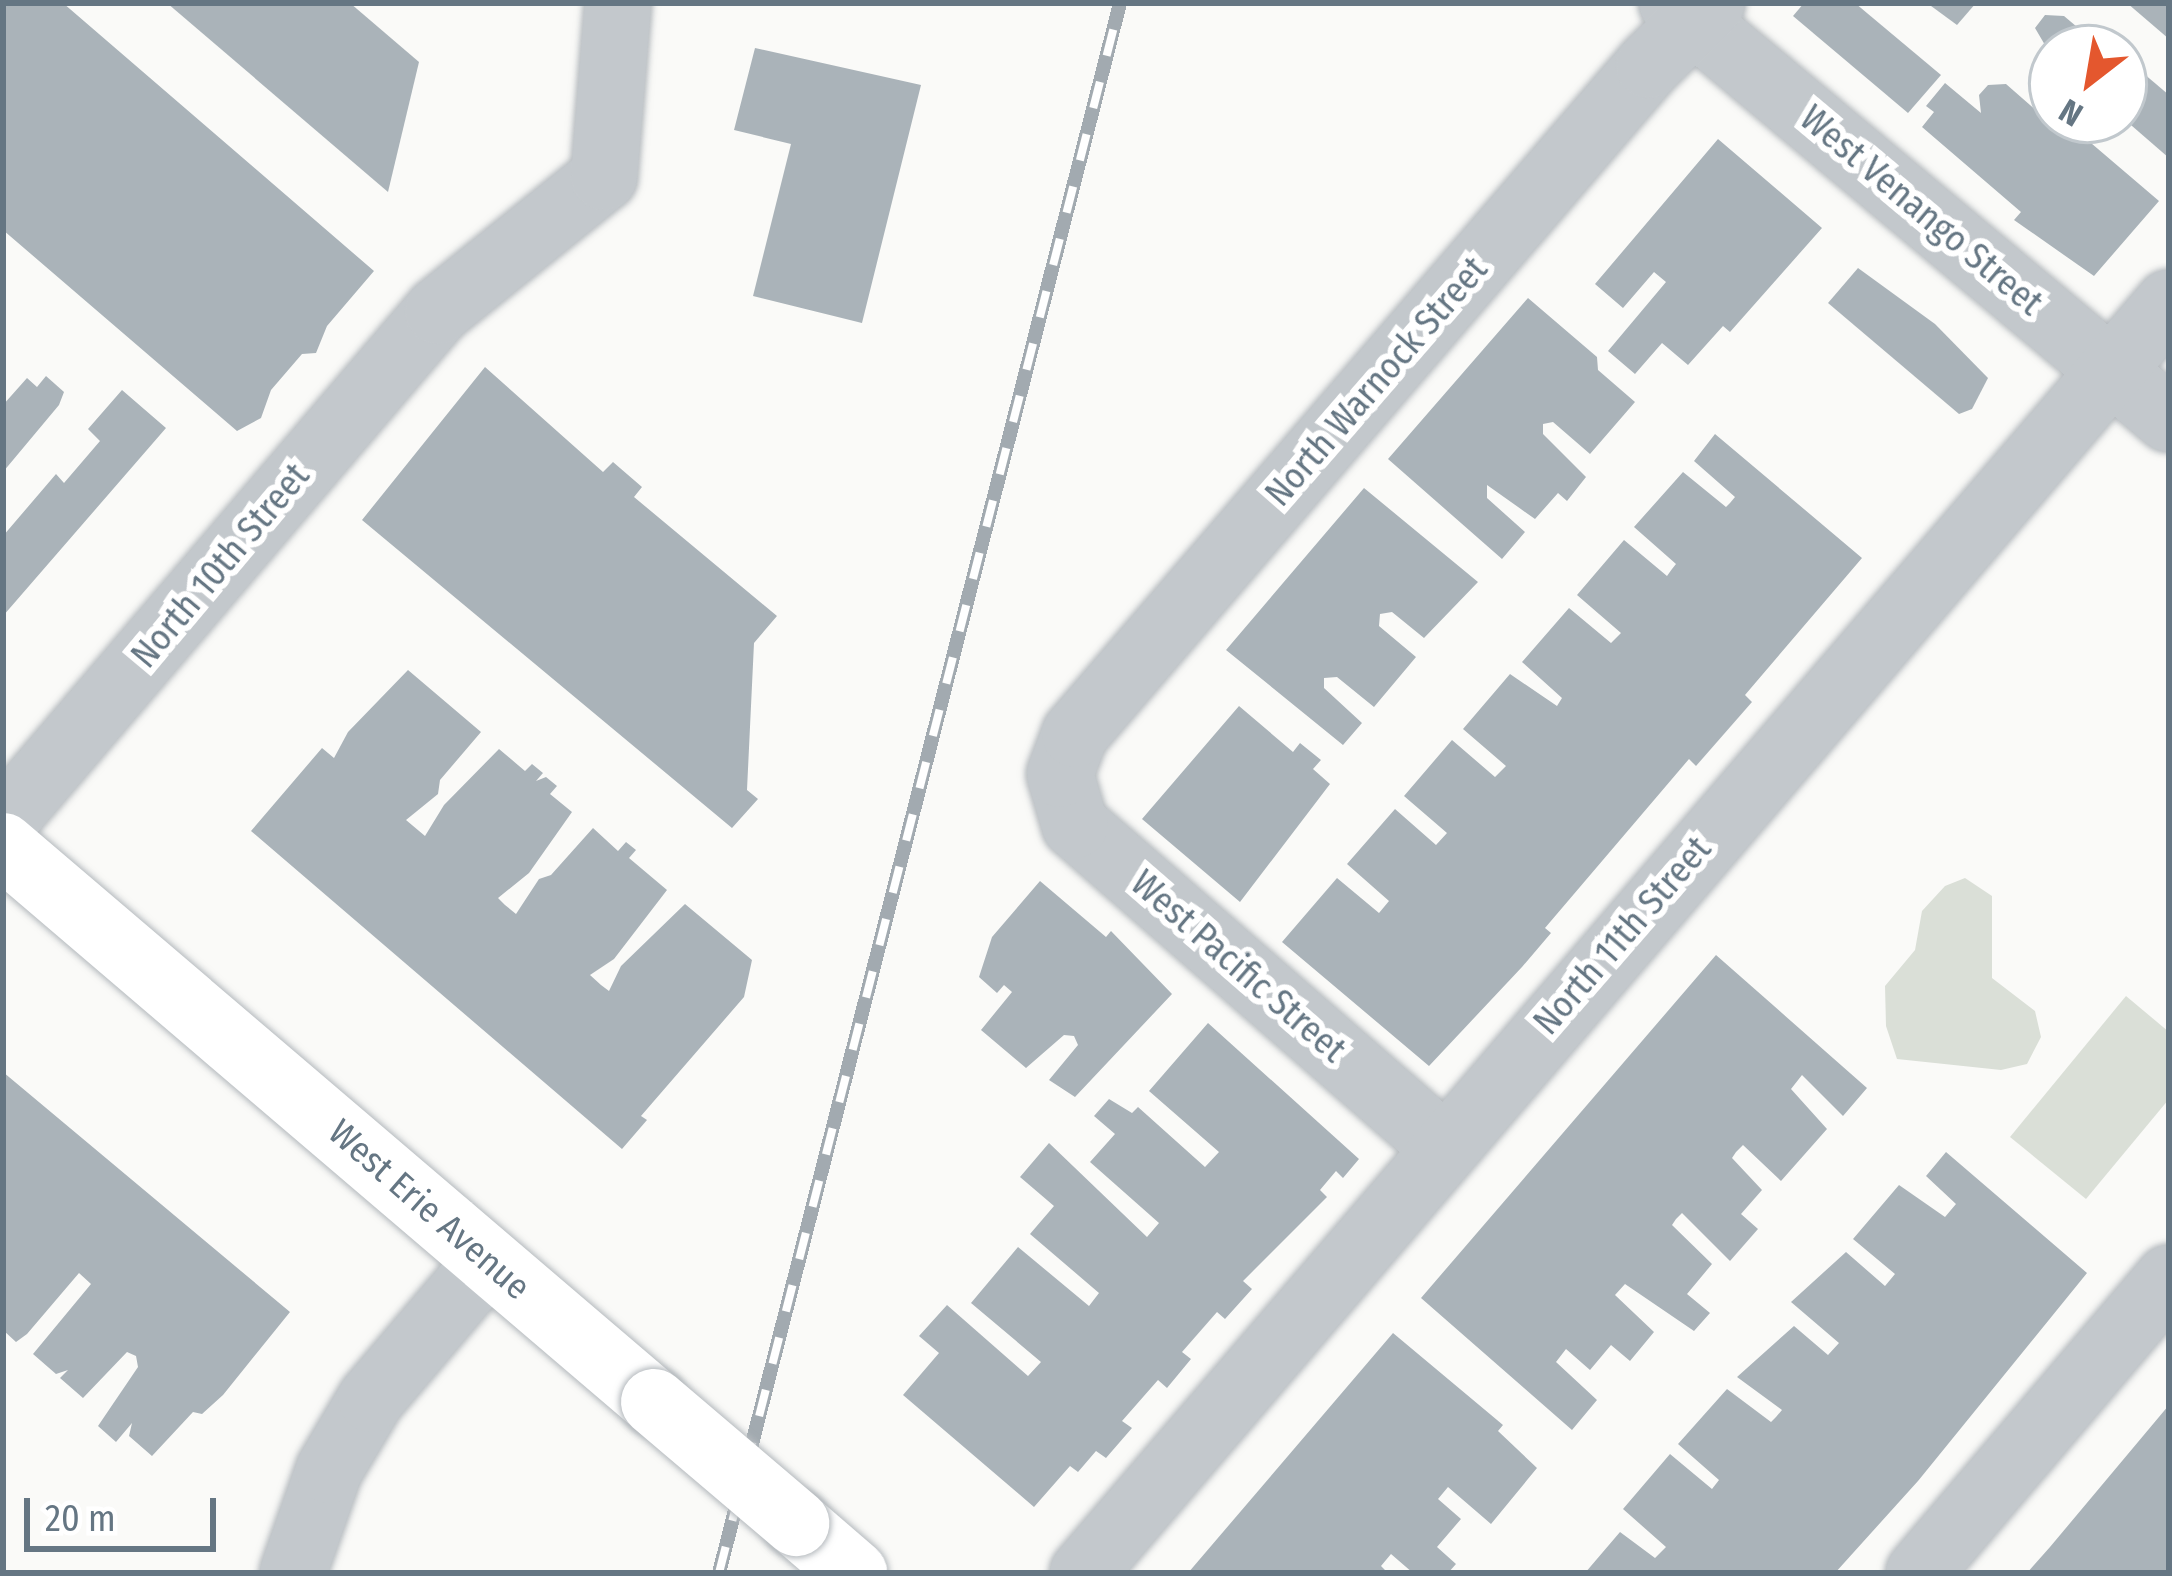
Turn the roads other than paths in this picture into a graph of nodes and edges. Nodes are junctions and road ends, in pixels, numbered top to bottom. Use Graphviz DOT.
graph roads {
  1 [pos="618,3"];
  2 [pos="1692,9"];
  3 [pos="2169,303"];
  4 [pos="2112,370"];
  5 [pos="2169,419"];
  6 [pos="1060,774"];
  7 [pos="3,822"];
  8 [pos="3,846"];
  9 [pos="1442,1145"];
  10 [pos="488,1261"];
  11 [pos="2169,1278"];
  12 [pos="293,1573"];
  13 [pos="854,1573"];
  14 [pos="1083,1573"];
  15 [pos="1919,1573"];
  1 -- 7 [label="street, North 10th Street"];
  2 -- 4 [label="street, West Venango Street"];
  2 -- 6 [label="street, North Warnock Street"];
  3 -- 4 [label="street, North 11th Street"];
  4 -- 5 [label="street, West Venango Street"];
  4 -- 9 [label="street, North 11th Street"];
  6 -- 9 [label="street, West Pacific Street"];
  8 -- 10 [label="main road, West Erie Avenue"];
  9 -- 14 [label="street, North 11th Street"];
  10 -- 12 [label="street"];
  10 -- 13 [label="main road, West Erie Avenue, bridge"];
  11 -- 15 [label="street"];
}
